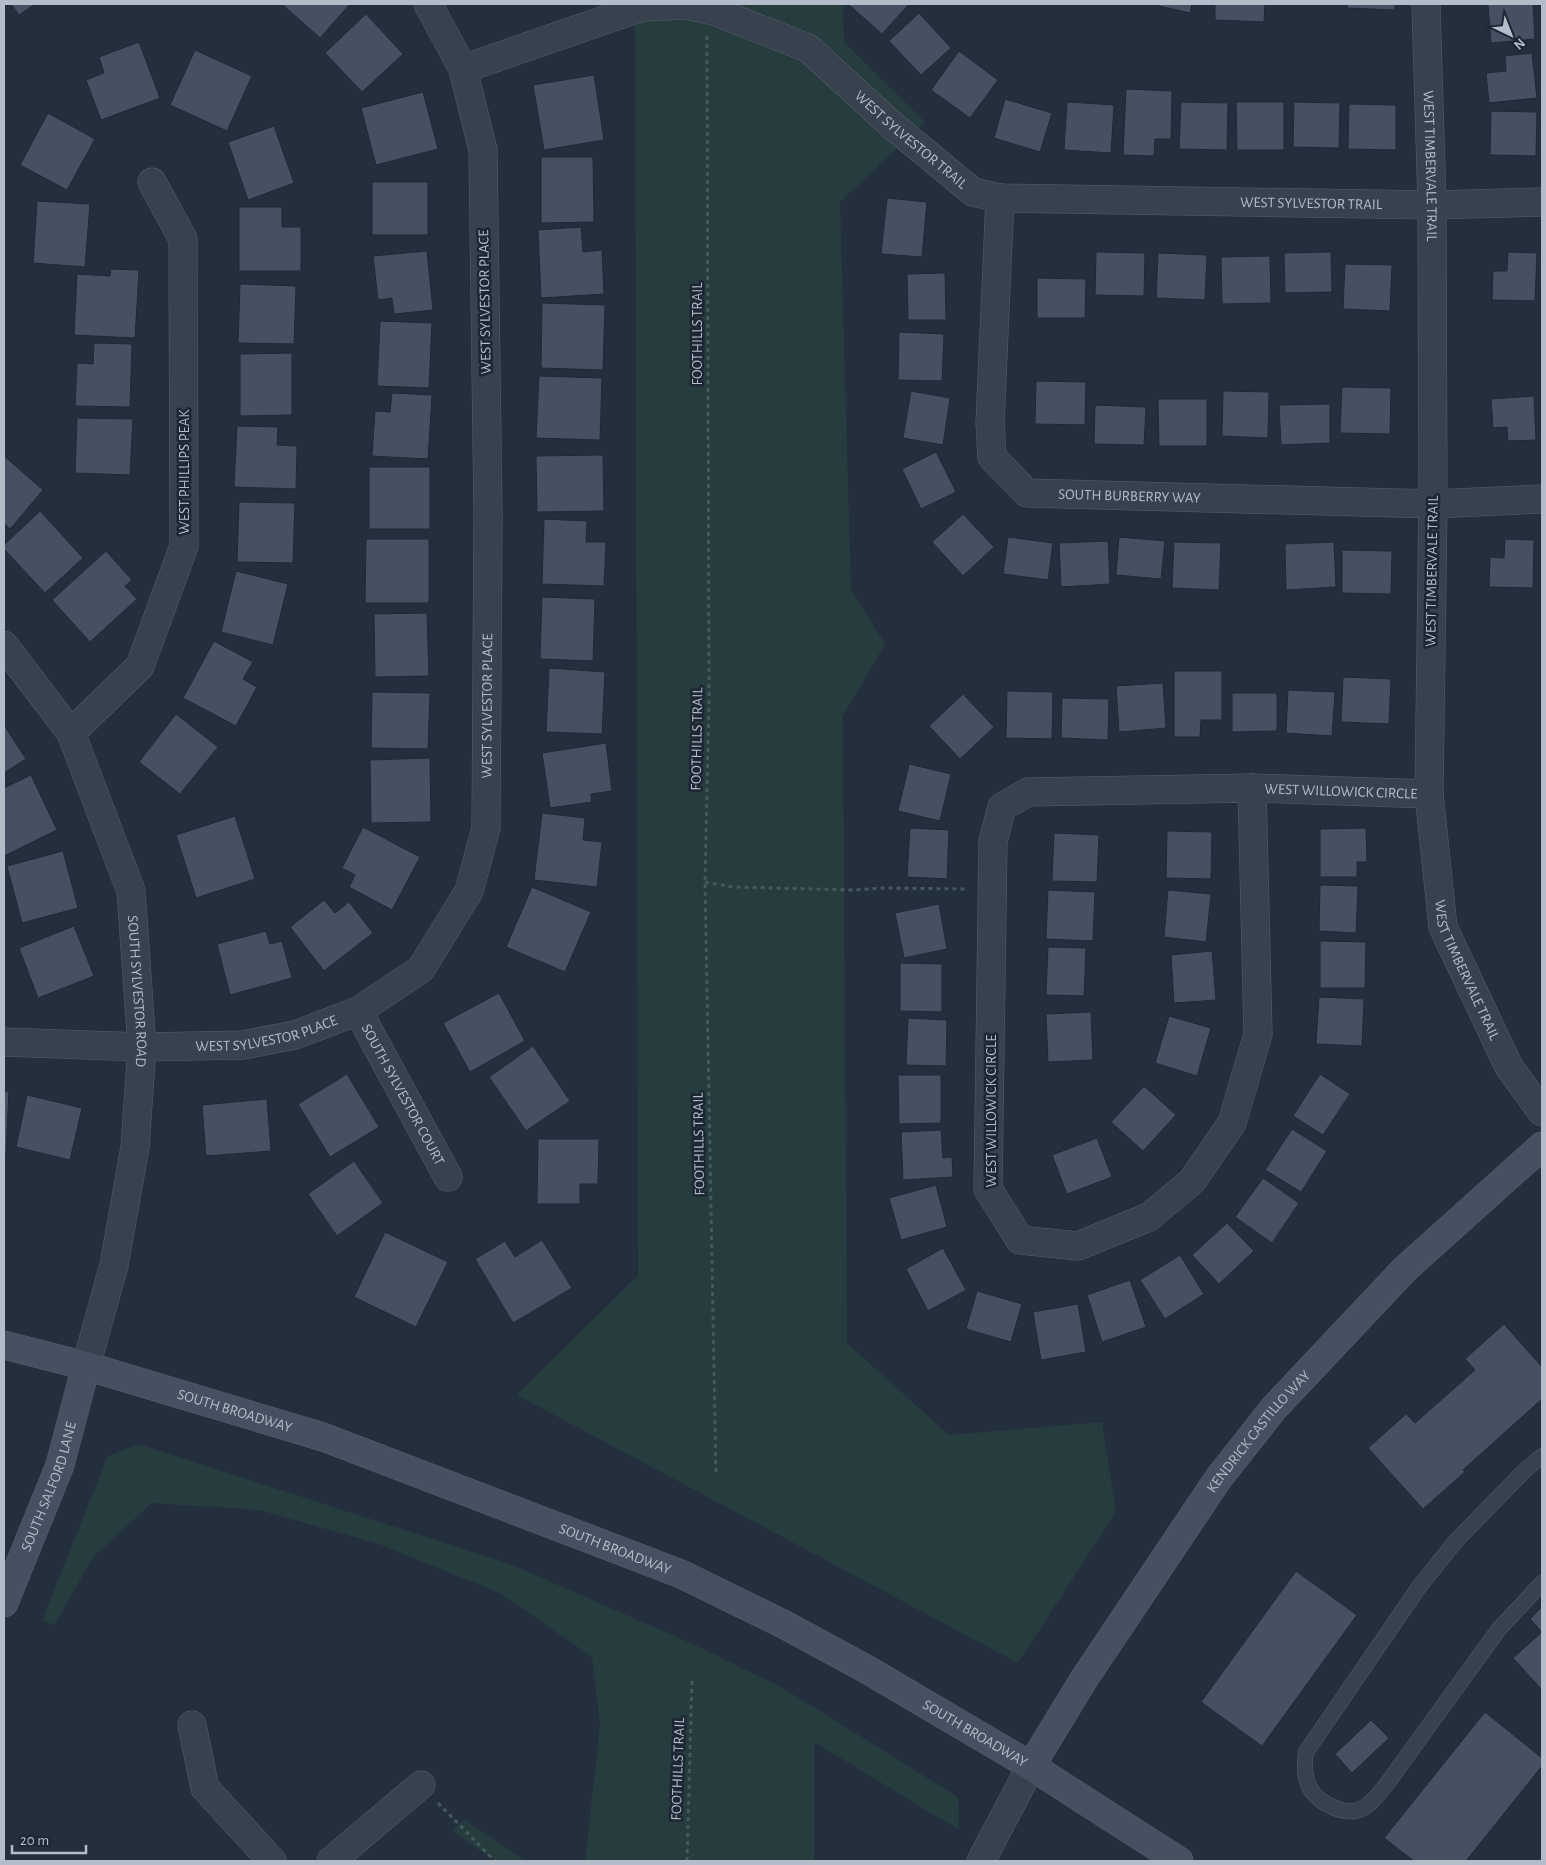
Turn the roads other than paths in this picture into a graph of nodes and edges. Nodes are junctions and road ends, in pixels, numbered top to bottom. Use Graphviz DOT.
graph roads {
  1 [pos="428,4"];
  2 [pos="1426,4"];
  3 [pos="462,69"];
  4 [pos="152,182"];
  5 [pos="1000,198"];
  6 [pos="1542,202"];
  7 [pos="1432,204"];
  8 [pos="1542,500"];
  9 [pos="1433,504"];
  10 [pos="4,645"];
  11 [pos="71,733"];
  12 [pos="1252,788"];
  13 [pos="1429,794"];
  14 [pos="358,1011"];
  15 [pos="4,1042"];
  16 [pos="142,1047"];
  17 [pos="1542,1112"];
  18 [pos="1542,1146"];
  19 [pos="448,1177"];
  20 [pos="4,1345"];
  21 [pos="86,1366"];
  22 [pos="1542,1456"];
  23 [pos="1542,1583"];
  24 [pos="4,1603"];
  25 [pos="192,1725"];
  26 [pos="1031,1766"];
  27 [pos="421,1785"];
  28 [pos="272,1861"];
  29 [pos="331,1861"];
  30 [pos="981,1861"];
  31 [pos="1179,1861"];
  1 -- 3 [label="street, WEST SYLVESTOR PLACE"];
  2 -- 7 [label="street, WEST TIMBERVALE TRAIL"];
  3 -- 5 [label="street, WEST SYLVESTOR TRAIL"];
  3 -- 14 [label="street, WEST SYLVESTOR PLACE"];
  4 -- 11 [label="street, WEST PHILLIPS PEAK"];
  5 -- 7 [label="street, WEST SYLVESTOR TRAIL"];
  5 -- 9 [label="street, SOUTH BURBERRY WAY"];
  6 -- 7 [label="street, WEST SYLVESTOR TRAIL"];
  7 -- 9 [label="street, WEST TIMBERVALE TRAIL"];
  8 -- 9 [label="street, SOUTH BURBERRY WAY"];
  9 -- 13 [label="street, WEST TIMBERVALE TRAIL"];
  10 -- 11 [label="street, SOUTH SYLVESTOR ROAD"];
  11 -- 16 [label="street, SOUTH SYLVESTOR ROAD"];
  12 -- 12 [label="street, WEST WILLOWICK CIRCLE"];
  12 -- 13 [label="street, WEST WILLOWICK CIRCLE"];
  13 -- 17 [label="street, WEST TIMBERVALE TRAIL"];
  14 -- 16 [label="street, WEST SYLVESTOR PLACE"];
  14 -- 19 [label="street, SOUTH SYLVESTOR COURT"];
  15 -- 16 [label="street, WEST SYLVESTOR PLACE"];
  16 -- 21 [label="street, SOUTH SYLVESTOR ROAD"];
  18 -- 26 [label="main road, KENDRICK CASTILLO WAY"];
  20 -- 21 [label="main road, SOUTH BROADWAY"];
  21 -- 24 [label="main road, SOUTH SALFORD LANE"];
  21 -- 26 [label="main road, SOUTH BROADWAY"];
  22 -- 23 [label="lane"];
  25 -- 28 [label="street"];
  26 -- 30 [label="street"];
  26 -- 31 [label="main road, SOUTH BROADWAY"];
  27 -- 29 [label="street"];
}
